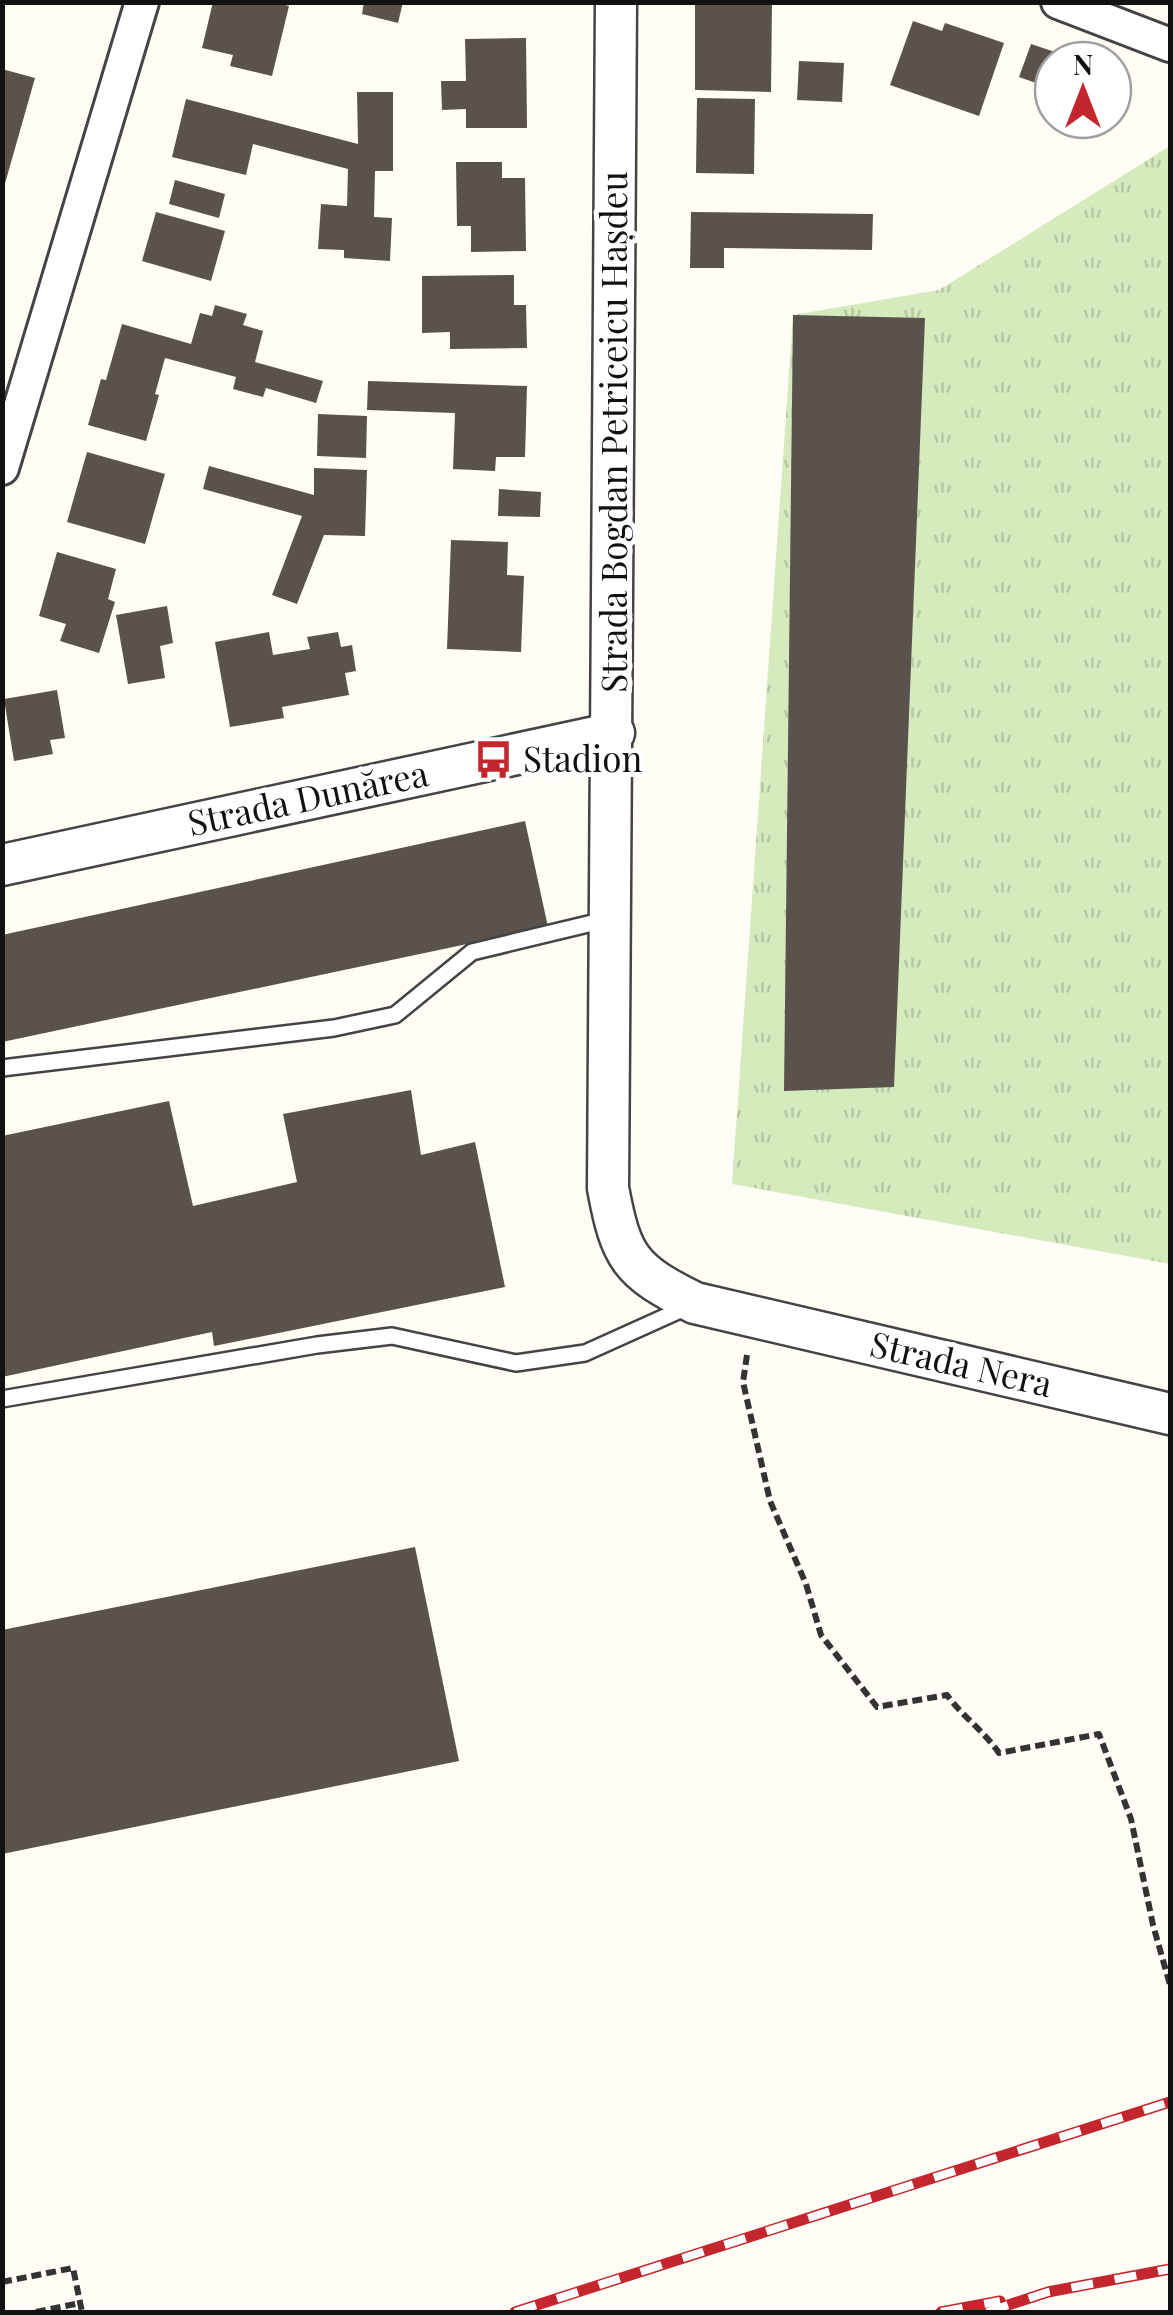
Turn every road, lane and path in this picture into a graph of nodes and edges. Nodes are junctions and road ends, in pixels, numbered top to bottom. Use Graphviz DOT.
graph roads {
  1 [pos="142,2"];
  2 [pos="616,2"];
  3 [pos="1058,2"];
  4 [pos="1170,45"];
  5 [pos="2,468"];
  6 [pos="614,734"];
  7 [pos="2,865"];
  8 [pos="611,918"];
  9 [pos="2,1068"];
  10 [pos="695,1303"];
  11 [pos="752,1317"];
  12 [pos="2,1399"];
  13 [pos="1170,1414"];
  14 [pos="1170,1984"];
  15 [pos="2,2282"];
  16 [pos="81,2308"];
  17 [pos="36,2312"];
  1 -- 5 [label="street"];
  2 -- 6 [label="street, Strada Bogdan Petriceicu Hașdeu"];
  3 -- 4 [label="street"];
  6 -- 7 [label="street, Strada Dunărea"];
  6 -- 8 [label="street, Strada Bogdan Petriceicu Hașdeu"];
  8 -- 9 [label="lane"];
  8 -- 10 [label="street, Strada Bogdan Petriceicu Hașdeu"];
  10 -- 11 [label="street, Strada Bogdan Petriceicu Hașdeu"];
  10 -- 12 [label="lane"];
  11 -- 13 [label="street, Strada Nera"];
  11 -- 14 [label="path"];
  15 -- 16 [label="path"];
  16 -- 17 [label="path"];
}
